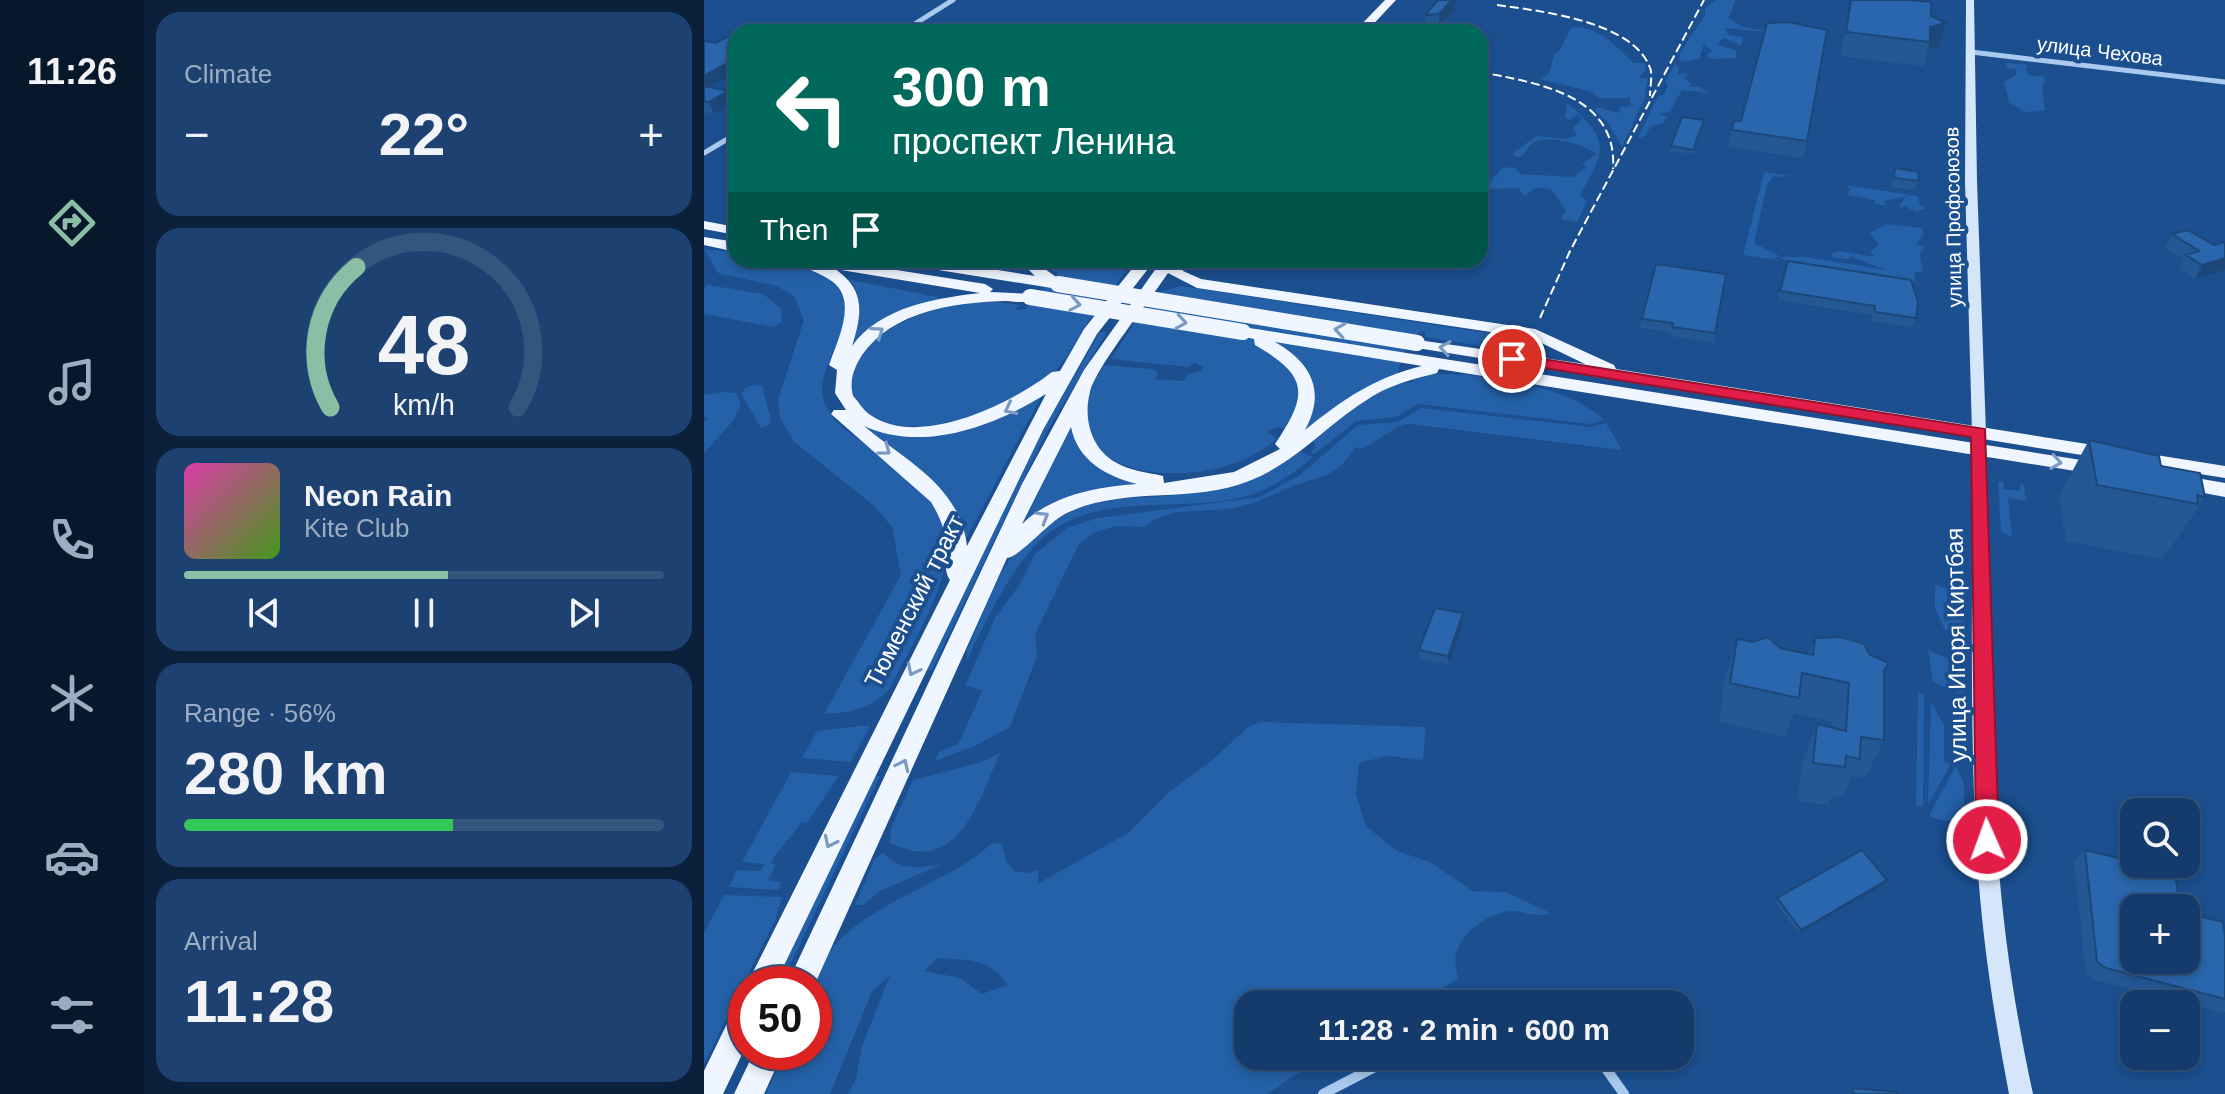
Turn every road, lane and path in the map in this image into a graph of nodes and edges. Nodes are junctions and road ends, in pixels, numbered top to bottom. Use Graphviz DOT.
graph roads {
  1 [pos="953,0"];
  2 [pos="1391,0"];
  3 [pos="1407,0"];
  4 [pos="1970,0"];
  5 [pos="915,24"];
  6 [pos="1368,24"];
  7 [pos="1385,24"];
  8 [pos="1971,52"];
  9 [pos="2225,82"];
  10 [pos="728,139"];
  11 [pos="704,153"];
  12 [pos="704,225"];
  13 [pos="728,230"];
  14 [pos="704,241"];
  15 [pos="728,246"];
  16 [pos="820,268"];
  17 [pos="854,268"];
  18 [pos="954,268"];
  19 [pos="992,268"];
  20 [pos="1037,268"];
  21 [pos="1141,268"];
  22 [pos="1165,268"];
  23 [pos="1174,268"];
  24 [pos="1049,282"];
  25 [pos="1197,283"];
  26 [pos="1143,295"];
  27 [pos="1030,297"];
  28 [pos="1510,331"];
  29 [pos="1243,332"];
  30 [pos="1413,358"];
  31 [pos="1512,359"];
  32 [pos="1072,362"];
  33 [pos="1093,370"];
  34 [pos="1626,377"];
  35 [pos="1979,441"];
  36 [pos="1289,445"];
  37 [pos="2225,472"];
  38 [pos="2225,490"];
  39 [pos="991,573"];
  40 [pos="948,601"];
  41 [pos="770,966"];
  42 [pos="809,966"];
  43 [pos="728,1052"];
  44 [pos="760,1070"];
  45 [pos="1369,1070"];
  46 [pos="1607,1070"];
  47 [pos="708,1094"];
  48 [pos="749,1094"];
  49 [pos="1323,1094"];
  50 [pos="1624,1094"];
  51 [pos="2021,1094"];
  1 -- 5 [label="street"];
  2 -- 6 [label="main road"];
  3 -- 7 [label="main road"];
  4 -- 8 [label="main road, улица Профсоюзов"];
  8 -- 9 [label="street, улица Чехова"];
  8 -- 35 [label="main road, улица Профсоюзов"];
  10 -- 11 [label="street"];
  12 -- 13 [label="main road"];
  14 -- 15 [label="main road"];
  16 -- 40 [label="main road, one-way"];
  17 -- 27 [label="main road"];
  18 -- 19 [label="main road"];
  18 -- 24 [label="main road"];
  20 -- 24 [label="main road"];
  21 -- 32 [label="main road, Тюменский тракт"];
  22 -- 26 [label="main road"];
  23 -- 25 [label="main road"];
  30 -- 24 [label="main road, one-way, bridge"];
  25 -- 26 [label="main road"];
  25 -- 28 [label="main road"];
  26 -- 33 [label="main road"];
  27 -- 29 [label="main road, one-way, bridge"];
  32 -- 27 [label="main road, one-way"];
  28 -- 31 [label="main road"];
  28 -- 34 [label="main road"];
  29 -- 30 [label="main road"];
  29 -- 36 [label="main road"];
  31 -- 30 [label="main road, one-way"];
  30 -- 35 [label="main road"];
  30 -- 36 [label="main road"];
  31 -- 34 [label="main road"];
  32 -- 40 [label="main road, Тюменский тракт"];
  33 -- 36 [label="main road"];
  33 -- 39 [label="main road"];
  34 -- 35 [label="main road"];
  35 -- 37 [label="main road"];
  35 -- 38 [label="main road, one-way"];
  35 -- 51 [label="main road, улица Игоря Киртбая"];
  39 -- 36 [label="main road, one-way"];
  42 -- 39 [label="main road, one-way"];
  40 -- 41 [label="main road, Тюменский тракт, one-way"];
  43 -- 47 [label="main road"];
  44 -- 48 [label="main road"];
  45 -- 49 [label="street"];
  46 -- 50 [label="street"];
}
